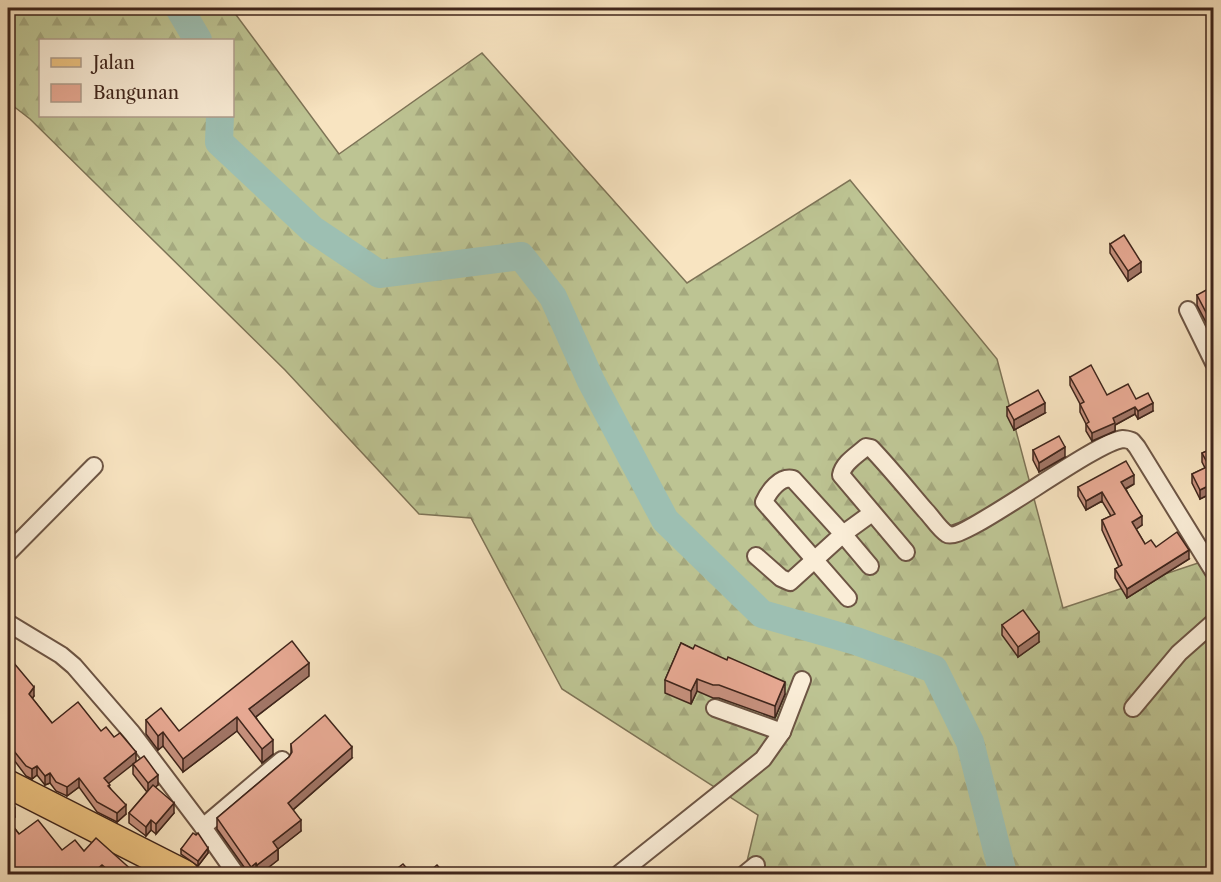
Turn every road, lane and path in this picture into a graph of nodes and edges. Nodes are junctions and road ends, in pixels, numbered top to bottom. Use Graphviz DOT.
graph roads {
  1 [pos="1188,310"];
  2 [pos="1214,363"];
  3 [pos="94,466"];
  4 [pos="872,513"];
  5 [pos="843,534"];
  6 [pos="906,552"];
  7 [pos="8,553"];
  8 [pos="756,556"];
  9 [pos="815,559"];
  10 [pos="870,566"];
  11 [pos="1214,572"];
  12 [pos="848,598"];
  13 [pos="1214,622"];
  14 [pos="8,623"];
  15 [pos="802,680"];
  16 [pos="715,708"];
  17 [pos="1133,708"];
  18 [pos="782,732"];
  19 [pos="282,760"];
  20 [pos="8,784"];
  21 [pos="203,826"];
  22 [pos="185,874"];
  23 [pos="236,874"];
  24 [pos="619,874"];
  1 -- 2 [label="street"];
  3 -- 7 [label="street"];
  4 -- 5 [label="street"];
  4 -- 6 [label="street"];
  4 -- 11 [label="street"];
  5 -- 9 [label="street"];
  5 -- 9 [label="street"];
  5 -- 10 [label="street"];
  8 -- 9 [label="street"];
  9 -- 12 [label="street"];
  13 -- 17 [label="street"];
  14 -- 21 [label="street"];
  15 -- 18 [label="street"];
  16 -- 18 [label="street"];
  18 -- 24 [label="street"];
  19 -- 21 [label="street"];
  20 -- 22 [label="main road"];
  21 -- 23 [label="street"];
}
